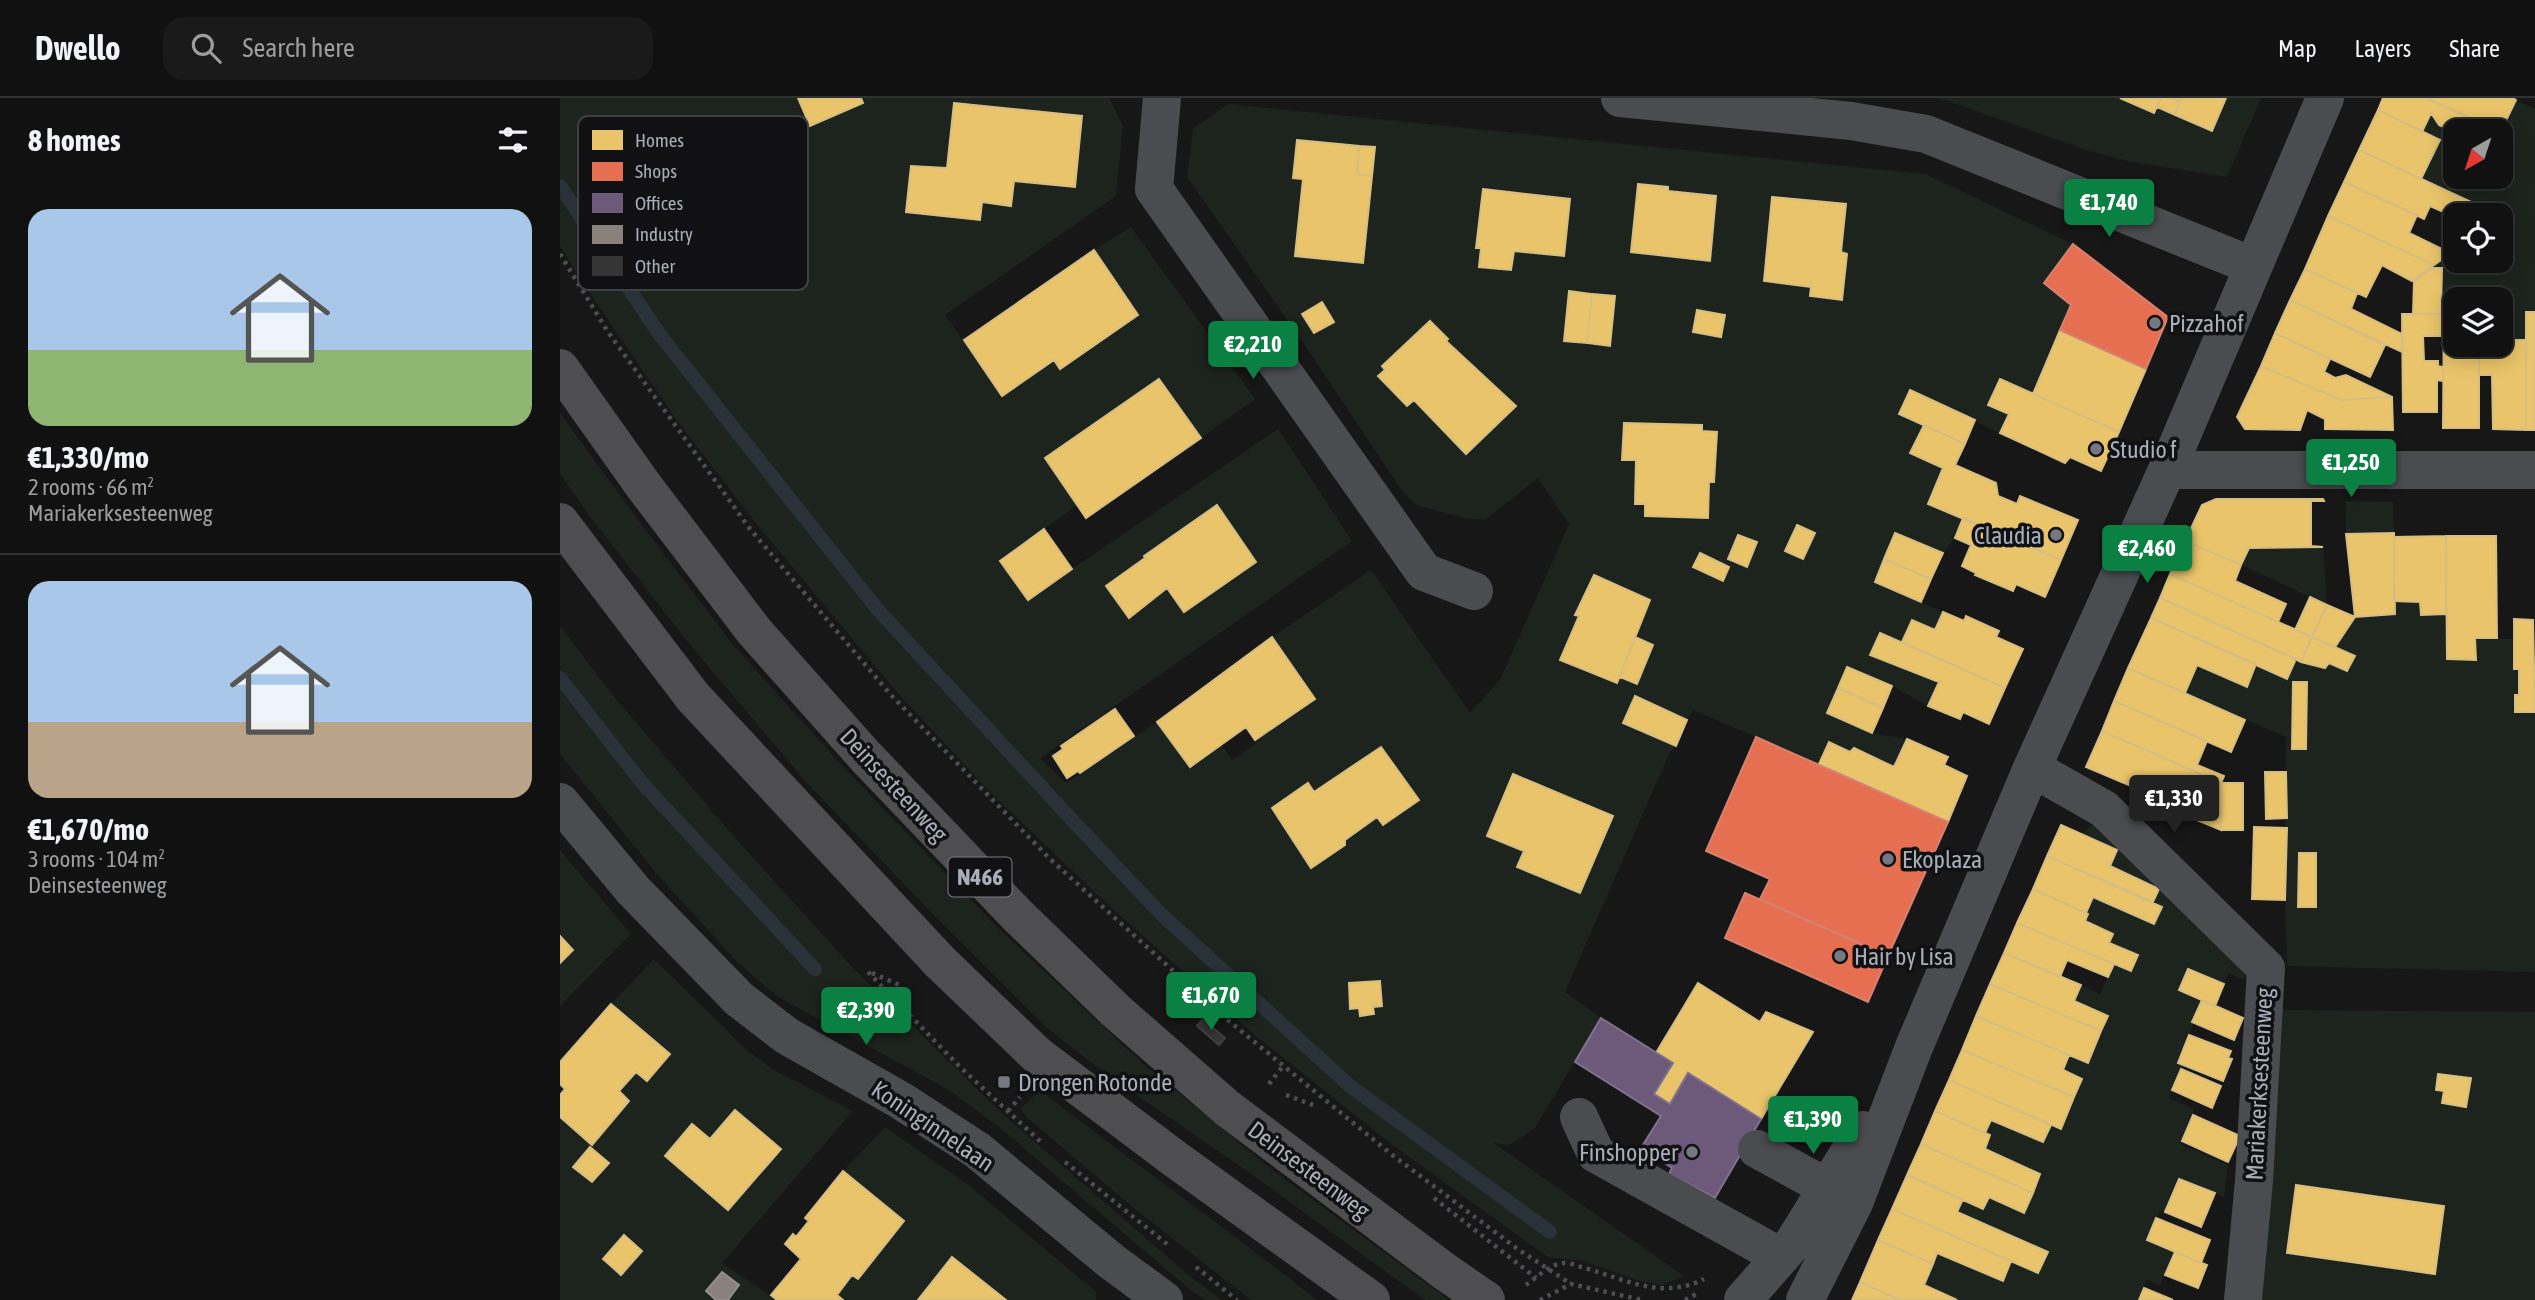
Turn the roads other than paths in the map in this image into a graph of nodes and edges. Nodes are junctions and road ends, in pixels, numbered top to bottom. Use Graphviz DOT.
graph roads {
  1 [pos="1163,98"];
  2 [pos="1620,98"];
  3 [pos="2325,98"];
  4 [pos="2253,266"];
  5 [pos="560,368"];
  6 [pos="2167,470"];
  7 [pos="2535,470"];
  8 [pos="560,523"];
  9 [pos="1474,592"];
  10 [pos="2032,768"];
  11 [pos="560,802"];
  12 [pos="1579,1117"];
  13 [pos="1757,1149"];
  14 [pos="1841,1195"];
  15 [pos="1762,1278"];
  16 [pos="1501,1296"];
  17 [pos="1164,1300"];
  18 [pos="1371,1300"];
  19 [pos="1805,1300"];
  20 [pos="2243,1300"];
  1 -- 9 [label="street"];
  2 -- 4 [label="street"];
  3 -- 4 [label="street"];
  4 -- 6 [label="street"];
  5 -- 16 [label="highway, Deinsesteenweg / N466"];
  6 -- 7 [label="street"];
  6 -- 10 [label="street"];
  8 -- 18 [label="highway"];
  10 -- 14 [label="street"];
  10 -- 20 [label="street, Mariakerksesteenweg"];
  11 -- 17 [label="street, Koninginnelaan"];
  12 -- 15 [label="street"];
  13 -- 14 [label="street"];
  14 -- 15 [label="street"];
  14 -- 19 [label="street"];
}
